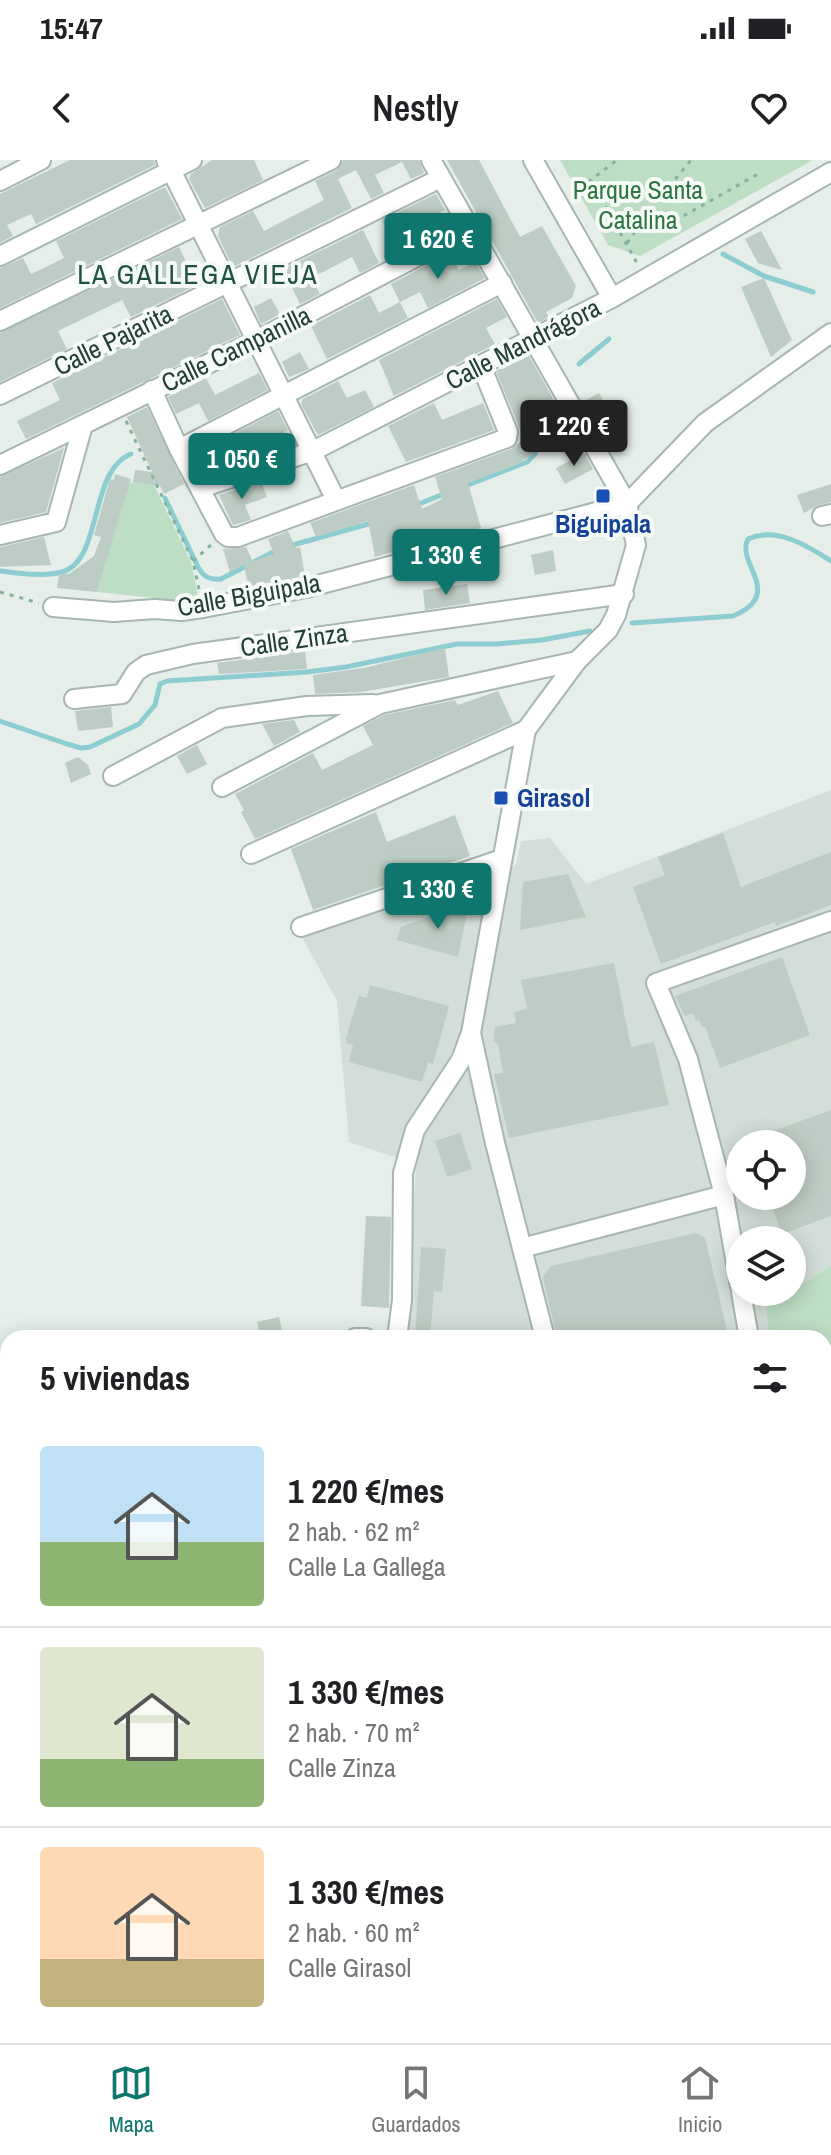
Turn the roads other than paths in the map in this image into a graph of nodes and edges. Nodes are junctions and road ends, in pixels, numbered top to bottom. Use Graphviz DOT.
graph roads {
  1 [pos="41,160"];
  2 [pos="192,160"];
  3 [pos="331,160"];
  4 [pos="431,160"];
  5 [pos="533,160"];
  6 [pos="169,165"];
  7 [pos="831,172"];
  8 [pos="441,178"];
  9 [pos="0,181"];
  10 [pos="197,226"];
  11 [pos="470,229"];
  12 [pos="0,256"];
  13 [pos="502,283"];
  14 [pos="227,285"];
  15 [pos="612,298"];
  16 [pos="0,321"];
  17 [pos="831,333"];
  18 [pos="534,336"];
  19 [pos="257,340"];
  20 [pos="481,365"];
  21 [pos="152,390"];
  22 [pos="284,394"];
  23 [pos="0,395"];
  24 [pos="83,425"];
  25 [pos="179,449"];
  26 [pos="313,451"];
  27 [pos="0,465"];
  28 [pos="201,488"];
  29 [pos="336,500"];
  30 [pos="627,504"];
  31 [pos="0,535"];
  32 [pos="624,594"];
  33 [pos="53,607"];
  34 [pos="577,661"];
  35 [pos="74,699"];
  36 [pos="380,704"];
  37 [pos="526,730"];
  38 [pos="113,776"];
  39 [pos="222,787"];
  40 [pos="251,854"];
  41 [pos="502,859"];
  42 [pos="831,921"];
  43 [pos="301,927"];
  44 [pos="471,1033"];
  45 [pos="724,1195"];
  46 [pos="729,1226"];
  47 [pos="522,1248"];
  48 [pos="743,1306"];
  49 [pos="398,1330"];
  50 [pos="543,1330"];
  51 [pos="748,1330"];
  1 -- 9 [label="street"];
  2 -- 6 [label="street"];
  3 -- 10 [label="street"];
  4 -- 8 [label="street"];
  5 -- 15 [label="street"];
  6 -- 10 [label="street"];
  6 -- 12 [label="street"];
  7 -- 15 [label="street, Calle Mandrágora"];
  8 -- 11 [label="street"];
  8 -- 14 [label="street, Calle Pajarita"];
  10 -- 14 [label="street"];
  10 -- 16 [label="street"];
  11 -- 13 [label="street"];
  11 -- 19 [label="street, Calle Campanilla"];
  13 -- 18 [label="street"];
  13 -- 22 [label="street"];
  14 -- 19 [label="street"];
  14 -- 23 [label="street, Calle Pajarita"];
  15 -- 18 [label="street, Calle Mandrágora"];
  17 -- 30 [label="street"];
  18 -- 20 [label="street, Calle Mandrágora"];
  18 -- 30 [label="street"];
  19 -- 21 [label="street, Calle Campanilla"];
  19 -- 22 [label="street"];
  20 -- 26 [label="street, Calle Mandrágora"];
  20 -- 29 [label="street"];
  21 -- 24 [label="street, Calle Campanilla"];
  21 -- 25 [label="street"];
  22 -- 25 [label="street"];
  22 -- 26 [label="street"];
  24 -- 27 [label="street, Calle Campanilla"];
  24 -- 31 [label="street"];
  25 -- 28 [label="street"];
  26 -- 28 [label="street, Calle Mandrágora"];
  26 -- 29 [label="street"];
  28 -- 29 [label="street"];
  30 -- 32 [label="street"];
  30 -- 33 [label="street, Calle Biguipala"];
  32 -- 34 [label="street"];
  32 -- 35 [label="street, Calle Zinza"];
  34 -- 36 [label="street"];
  34 -- 37 [label="street"];
  36 -- 38 [label="street"];
  36 -- 39 [label="street"];
  37 -- 40 [label="street"];
  37 -- 41 [label="street"];
  41 -- 43 [label="street"];
  41 -- 44 [label="street"];
  42 -- 45 [label="street"];
  44 -- 47 [label="street"];
  44 -- 49 [label="street"];
  45 -- 46 [label="street"];
  45 -- 47 [label="street"];
  47 -- 50 [label="street"];
  48 -- 51 [label="street"];
}
